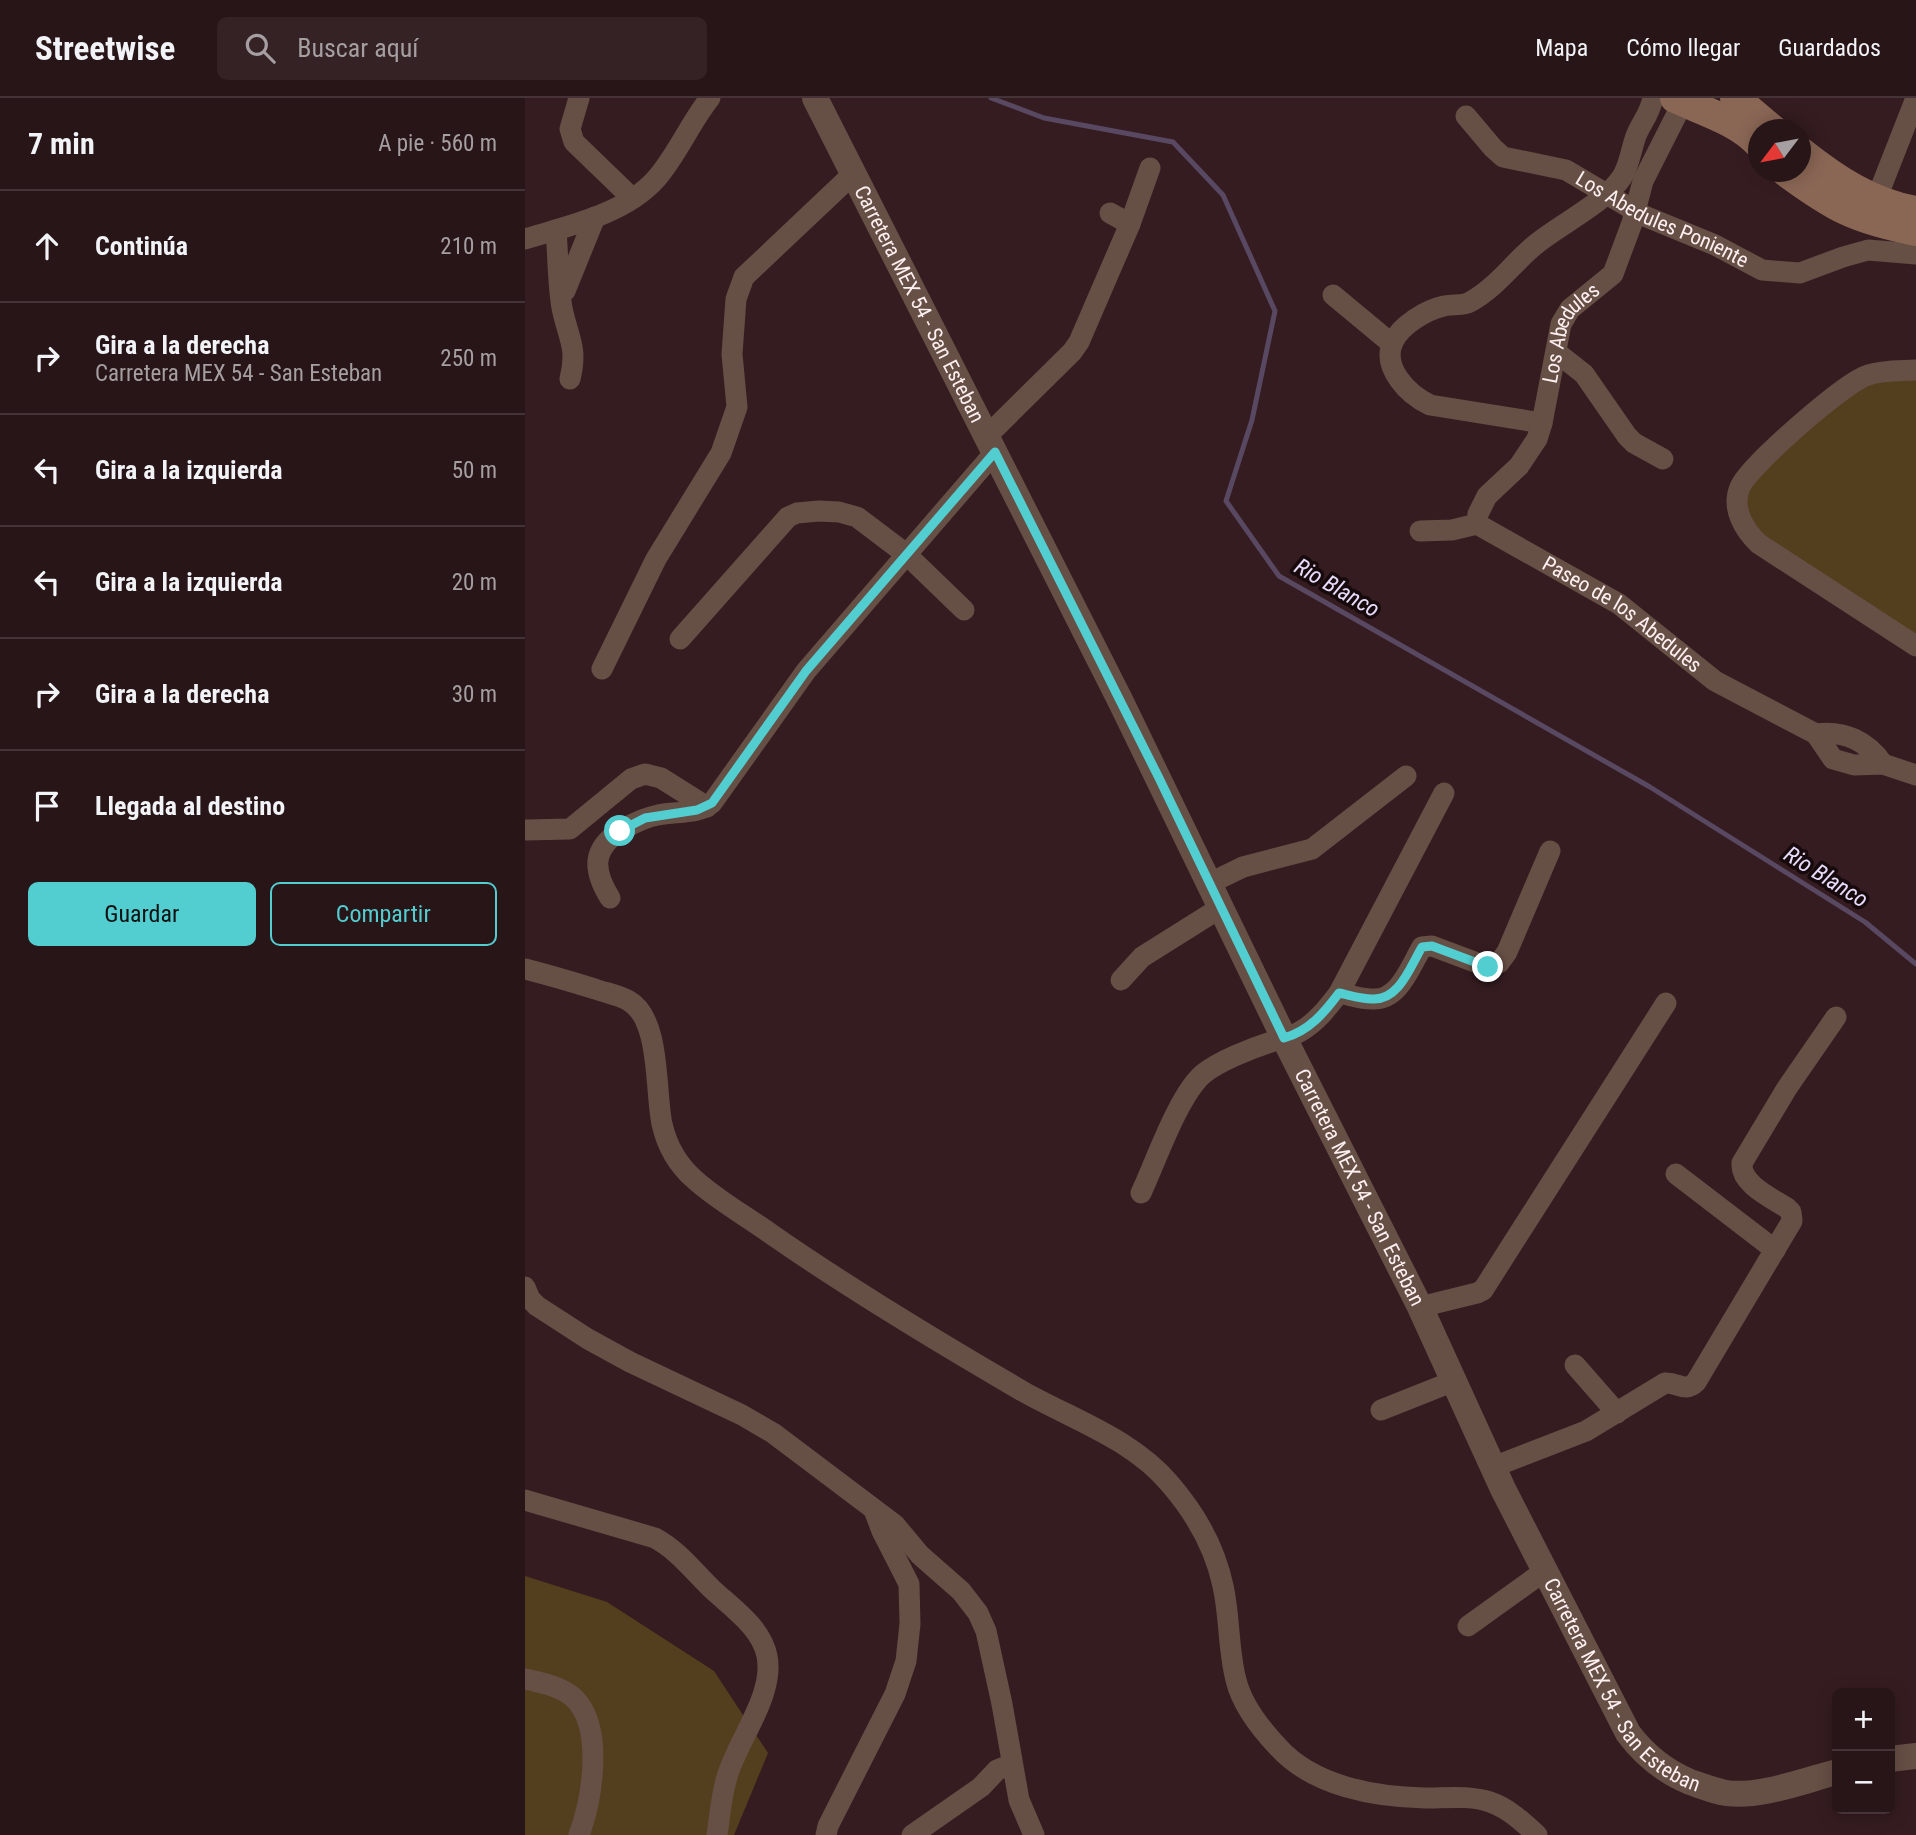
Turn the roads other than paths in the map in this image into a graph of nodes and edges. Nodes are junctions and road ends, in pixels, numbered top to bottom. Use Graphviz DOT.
graph roads {
  1 [pos="579,98"];
  2 [pos="710,98"];
  3 [pos="815,98"];
  4 [pos="1653,98"];
  5 [pos="1916,98"];
  6 [pos="1679,100"];
  7 [pos="1736,109"];
  8 [pos="1467,116"];
  9 [pos="1754,119"];
  10 [pos="1748,129"];
  11 [pos="1811,159"];
  12 [pos="1150,168"];
  13 [pos="853,173"];
  14 [pos="1800,182"];
  15 [pos="1606,194"];
  16 [pos="632,198"];
  17 [pos="1635,211"];
  18 [pos="1875,211"];
  19 [pos="1916,211"];
  20 [pos="1110,213"];
  21 [pos="595,217"];
  22 [pos="1130,224"];
  23 [pos="556,230"];
  24 [pos="1916,231"];
  25 [pos="525,239"];
  26 [pos="1916,254"];
  27 [pos="1333,295"];
  28 [pos="562,299"];
  29 [pos="1392,344"];
  30 [pos="1556,352"];
  31 [pos="1916,370"];
  32 [pos="570,379"];
  33 [pos="1542,423"];
  34 [pos="991,444"];
  35 [pos="1663,459"];
  36 [pos="1477,524"];
  37 [pos="1420,531"];
  38 [pos="907,554"];
  39 [pos="964,610"];
  40 [pos="680,639"];
  41 [pos="1916,646"];
  42 [pos="601,669"];
  43 [pos="1916,775"];
  44 [pos="1406,776"];
  45 [pos="1444,793"];
  46 [pos="708,807"];
  47 [pos="525,830"];
  48 [pos="1550,851"];
  49 [pos="1214,896"];
  50 [pos="610,898"];
  51 [pos="525,969"];
  52 [pos="1121,981"];
  53 [pos="1339,993"];
  54 [pos="1666,1003"];
  55 [pos="1836,1017"];
  56 [pos="1284,1038"];
  57 [pos="1676,1174"];
  58 [pos="1141,1193"];
  59 [pos="1775,1250"];
  60 [pos="525,1287"];
  61 [pos="1420,1307"];
  62 [pos="1575,1365"];
  63 [pos="1454,1381"];
  64 [pos="1381,1410"];
  65 [pos="1618,1413"];
  66 [pos="1493,1467"];
  67 [pos="525,1500"];
  68 [pos="873,1508"];
  69 [pos="1546,1570"];
  70 [pos="1468,1626"];
  71 [pos="525,1679"];
  72 [pos="1916,1756"];
  73 [pos="1895,1758"];
  74 [pos="1011,1764"];
  75 [pos="1832,1773"];
  76 [pos="579,1835"];
  77 [pos="717,1835"];
  78 [pos="826,1835"];
  79 [pos="912,1835"];
  80 [pos="1034,1835"];
  81 [pos="1537,1835"];
  1 -- 16 [label="street"];
  2 -- 16 [label="street"];
  3 -- 13 [label="street, Carretera MEX 54 - San Esteban"];
  4 -- 15 [label="street"];
  5 -- 18 [label="street"];
  6 -- 7 [label="main road"];
  6 -- 17 [label="street, Los Abedules"];
  7 -- 9 [label="main road"];
  7 -- 10 [label="main road"];
  8 -- 15 [label="street, Los Abedules Poniente"];
  11 -- 18 [label="main road"];
  12 -- 22 [label="street"];
  13 -- 34 [label="street, Carretera MEX 54 - San Esteban"];
  13 -- 42 [label="street"];
  14 -- 18 [label="main road"];
  15 -- 17 [label="street, Los Abedules Poniente"];
  15 -- 29 [label="street"];
  16 -- 21 [label="street"];
  17 -- 26 [label="street, Los Abedules Poniente"];
  17 -- 30 [label="street, Los Abedules"];
  18 -- 19 [label="main road"];
  18 -- 24 [label="main road"];
  20 -- 22 [label="street"];
  21 -- 23 [label="street"];
  21 -- 28 [label="street"];
  22 -- 34 [label="street"];
  23 -- 25 [label="street"];
  23 -- 28 [label="street"];
  27 -- 29 [label="street"];
  28 -- 32 [label="street"];
  29 -- 33 [label="street"];
  30 -- 33 [label="street, Los Abedules"];
  30 -- 35 [label="street"];
  31 -- 41 [label="street"];
  33 -- 36 [label="street, Los Abedules"];
  34 -- 38 [label="street"];
  34 -- 49 [label="street, Carretera MEX 54 - San Esteban"];
  36 -- 37 [label="street"];
  36 -- 43 [label="street, Paseo de los Abedules"];
  38 -- 39 [label="street"];
  38 -- 40 [label="street"];
  38 -- 46 [label="street"];
  44 -- 49 [label="street"];
  45 -- 53 [label="street"];
  46 -- 47 [label="street"];
  46 -- 50 [label="street"];
  48 -- 53 [label="street"];
  49 -- 52 [label="street"];
  49 -- 56 [label="street, Carretera MEX 54 - San Esteban"];
  51 -- 81 [label="street"];
  53 -- 56 [label="street"];
  54 -- 61 [label="street"];
  55 -- 59 [label="street"];
  56 -- 58 [label="street"];
  56 -- 61 [label="street, Carretera MEX 54 - San Esteban"];
  57 -- 59 [label="street"];
  59 -- 65 [label="street"];
  60 -- 68 [label="street"];
  61 -- 63 [label="street, Carretera MEX 54 - San Esteban"];
  62 -- 65 [label="street"];
  63 -- 64 [label="street"];
  63 -- 66 [label="street, Carretera MEX 54 - San Esteban"];
  65 -- 66 [label="street"];
  66 -- 69 [label="street, Carretera MEX 54 - San Esteban"];
  67 -- 77 [label="street"];
  68 -- 74 [label="street"];
  68 -- 78 [label="street"];
  69 -- 70 [label="street"];
  69 -- 75 [label="street, Carretera MEX 54 - San Esteban"];
  71 -- 76 [label="street"];
  72 -- 73 [label="street"];
  74 -- 79 [label="street"];
  74 -- 80 [label="street"];
}
